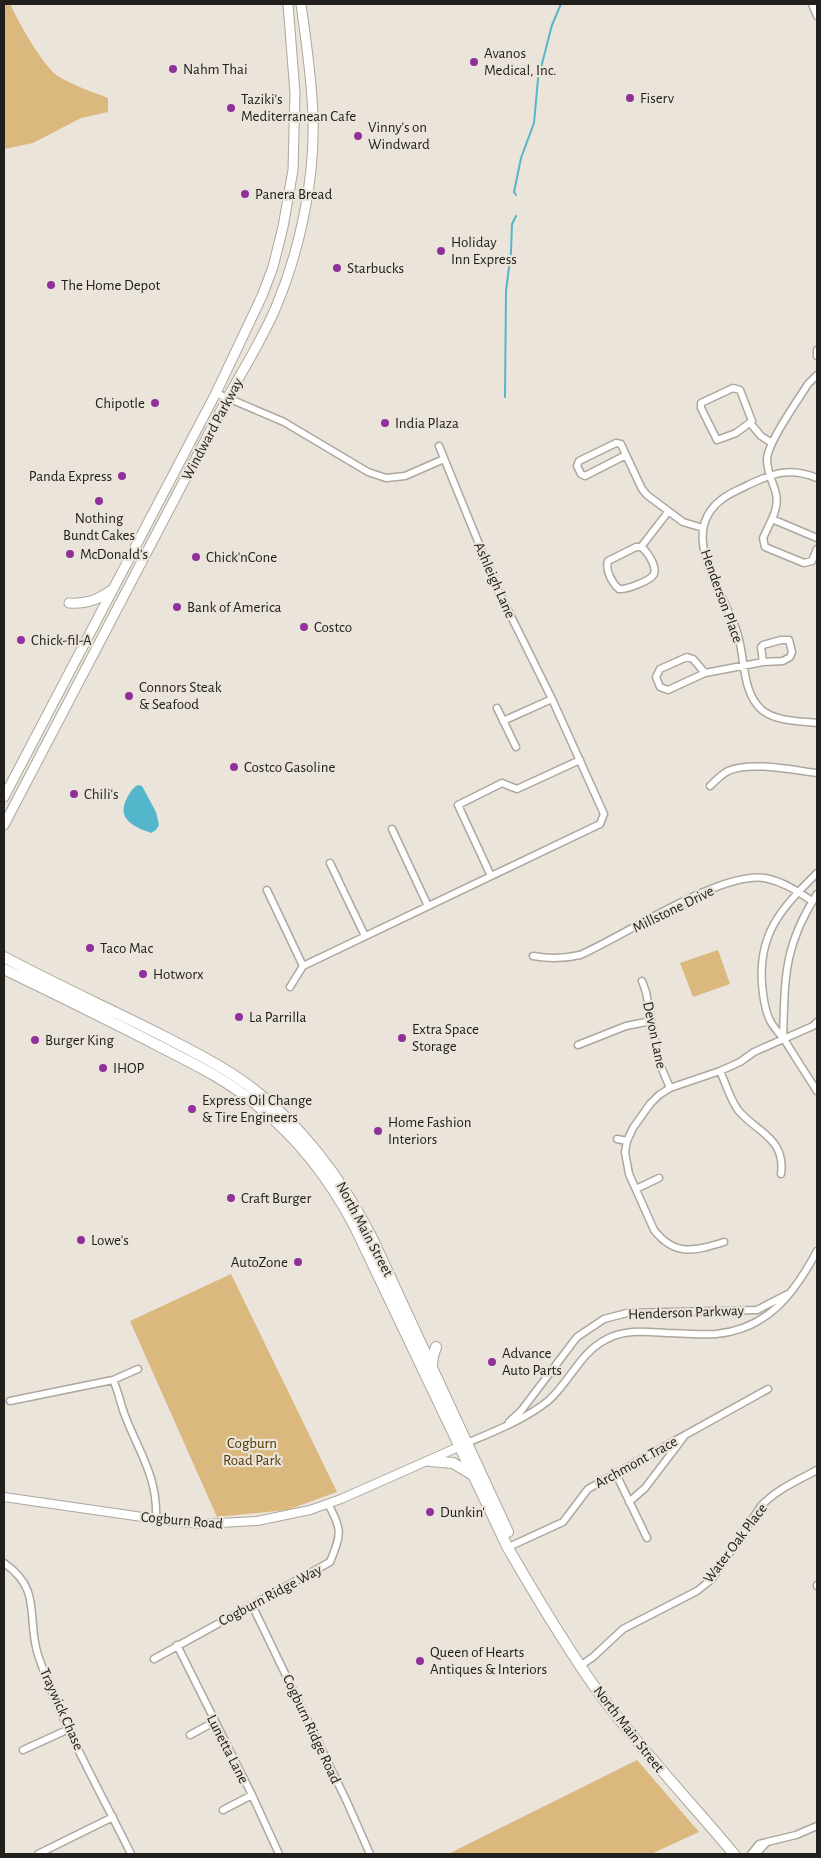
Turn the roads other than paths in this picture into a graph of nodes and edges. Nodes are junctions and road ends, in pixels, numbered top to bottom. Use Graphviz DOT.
graph roads {
  1 [pos="288,4"];
  2 [pos="301,4"];
  3 [pos="812,4"];
  4 [pos="817,16"];
  5 [pos="817,350"];
  6 [pos="817,356"];
  7 [pos="817,375"];
  8 [pos="216,392"];
  9 [pos="228,397"];
  10 [pos="751,424"];
  11 [pos="772,443"];
  12 [pos="439,446"];
  13 [pos="626,455"];
  14 [pos="444,459"];
  15 [pos="770,474"];
  16 [pos="817,478"];
  17 [pos="668,512"];
  18 [pos="772,519"];
  19 [pos="703,528"];
  20 [pos="817,538"];
  21 [pos="641,547"];
  22 [pos="817,549"];
  23 [pos="115,587"];
  24 [pos="69,602"];
  25 [pos="763,662"];
  26 [pos="744,666"];
  27 [pos="705,673"];
  28 [pos="552,698"];
  29 [pos="497,708"];
  30 [pos="503,721"];
  31 [pos="817,723"];
  32 [pos="516,747"];
  33 [pos="580,760"];
  34 [pos="817,773"];
  35 [pos="710,786"];
  36 [pos="4,797"];
  37 [pos="4,825"];
  38 [pos="392,830"];
  39 [pos="330,863"];
  40 [pos="817,872"];
  41 [pos="491,876"];
  42 [pos="267,890"];
  43 [pos="798,892"];
  44 [pos="817,894"];
  45 [pos="812,902"];
  46 [pos="428,906"];
  47 [pos="365,936"];
  48 [pos="533,956"];
  49 [pos="4,957"];
  50 [pos="303,966"];
  51 [pos="4,969"];
  52 [pos="642,981"];
  53 [pos="290,987"];
  54 [pos="651,1021"];
  55 [pos="817,1022"];
  56 [pos="783,1039"];
  57 [pos="578,1045"];
  58 [pos="720,1072"];
  59 [pos="670,1088"];
  60 [pos="817,1091"];
  61 [pos="616,1139"];
  62 [pos="627,1141"];
  63 [pos="781,1174"];
  64 [pos="659,1178"];
  65 [pos="636,1189"];
  66 [pos="724,1242"];
  67 [pos="817,1252"];
  68 [pos="794,1290"];
  69 [pos="436,1347"];
  70 [pos="138,1369"];
  71 [pos="433,1369"];
  72 [pos="113,1380"];
  73 [pos="768,1389"];
  74 [pos="10,1401"];
  75 [pos="503,1428"];
  76 [pos="685,1435"];
  77 [pos="464,1445"];
  78 [pos="430,1461"];
  79 [pos="817,1470"];
  80 [pos="616,1474"];
  81 [pos="473,1475"];
  82 [pos="4,1497"];
  83 [pos="629,1502"];
  84 [pos="328,1504"];
  85 [pos="156,1519"];
  86 [pos="647,1538"];
  87 [pos="514,1545"];
  88 [pos="4,1563"];
  89 [pos="535,1595"];
  90 [pos="252,1605"];
  91 [pos="177,1645"];
  92 [pos="154,1659"];
  93 [pos="580,1666"];
  94 [pos="214,1722"];
  95 [pos="69,1729"];
  96 [pos="190,1735"];
  97 [pos="23,1750"];
  98 [pos="252,1795"];
  99 [pos="223,1810"];
  100 [pos="113,1817"];
  101 [pos="817,1826"];
  102 [pos="38,1854"];
  103 [pos="131,1854"];
  104 [pos="278,1854"];
  105 [pos="370,1854"];
  106 [pos="734,1854"];
  107 [pos="751,1854"];
  1 -- 8 [label="main road, Windward Parkway"];
  2 -- 9 [label="main road, Windward Parkway"];
  3 -- 4 [label="street"];
  5 -- 6 [label="street"];
  7 -- 11 [label="street"];
  8 -- 9 [label="street"];
  8 -- 23 [label="main road, Windward Parkway"];
  9 -- 14 [label="street"];
  9 -- 37 [label="main road, Windward Parkway"];
  10 -- 10 [label="street"];
  10 -- 11 [label="street"];
  11 -- 15 [label="street"];
  12 -- 14 [label="street, Ashleigh Lane"];
  13 -- 13 [label="street"];
  13 -- 17 [label="street"];
  14 -- 28 [label="street, Ashleigh Lane"];
  15 -- 16 [label="street, Henderson Place"];
  15 -- 18 [label="street"];
  15 -- 19 [label="street, Henderson Place"];
  17 -- 19 [label="street"];
  17 -- 21 [label="street"];
  18 -- 20 [label="street"];
  18 -- 22 [label="street"];
  19 -- 26 [label="street, Henderson Place"];
  21 -- 21 [label="street"];
  23 -- 24 [label="main road"];
  23 -- 36 [label="main road, Windward Parkway"];
  25 -- 25 [label="street"];
  25 -- 26 [label="street"];
  26 -- 27 [label="street"];
  26 -- 31 [label="street, Henderson Place"];
  27 -- 27 [label="street"];
  28 -- 30 [label="street"];
  28 -- 33 [label="street, Ashleigh Lane"];
  29 -- 30 [label="street"];
  30 -- 32 [label="street"];
  33 -- 41 [label="street, Ashleigh Lane"];
  33 -- 41 [label="street"];
  34 -- 35 [label="street"];
  38 -- 46 [label="street"];
  39 -- 47 [label="street"];
  40 -- 43 [label="street"];
  41 -- 46 [label="street, Ashleigh Lane"];
  42 -- 50 [label="street"];
  43 -- 45 [label="street, Millstone Drive"];
  43 -- 48 [label="street, Millstone Drive"];
  43 -- 56 [label="street"];
  44 -- 45 [label="street"];
  45 -- 56 [label="street"];
  46 -- 47 [label="street, Ashleigh Lane"];
  47 -- 50 [label="street, Ashleigh Lane"];
  49 -- 71 [label="main road, North Main Street"];
  50 -- 53 [label="street"];
  51 -- 77 [label="main road, North Main Street"];
  52 -- 54 [label="street, Devon Lane"];
  54 -- 57 [label="street"];
  54 -- 59 [label="street, Devon Lane"];
  55 -- 56 [label="street"];
  56 -- 58 [label="street"];
  56 -- 60 [label="street"];
  58 -- 59 [label="street"];
  58 -- 63 [label="street"];
  59 -- 62 [label="street"];
  61 -- 62 [label="street"];
  62 -- 65 [label="street"];
  64 -- 65 [label="street"];
  65 -- 66 [label="street"];
  67 -- 68 [label="street, Henderson Parkway"];
  68 -- 75 [label="street, Henderson Parkway"];
  68 -- 75 [label="street, Henderson Parkway"];
  69 -- 71 [label="main road"];
  70 -- 72 [label="street"];
  71 -- 77 [label="main road, North Main Street"];
  72 -- 74 [label="street"];
  72 -- 85 [label="street"];
  73 -- 76 [label="street, Archmont Trace"];
  75 -- 77 [label="street, Henderson Parkway"];
  76 -- 80 [label="street, Archmont Trace"];
  76 -- 83 [label="street"];
  77 -- 78 [label="street, Cogburn Road"];
  77 -- 81 [label="main road, North Main Street"];
  77 -- 87 [label="main road, North Main Street"];
  78 -- 81 [label="main road"];
  78 -- 84 [label="street, Cogburn Road"];
  79 -- 93 [label="street, Water Oak Place"];
  80 -- 83 [label="street"];
  80 -- 87 [label="street, Archmont Trace"];
  81 -- 89 [label="main road, North Main Street"];
  82 -- 85 [label="street, Cogburn Road"];
  83 -- 86 [label="street"];
  84 -- 85 [label="street, Cogburn Road"];
  84 -- 90 [label="street, Cogburn Ridge Way"];
  87 -- 89 [label="main road, North Main Street"];
  88 -- 95 [label="street, Traywick Chase"];
  89 -- 93 [label="main road, North Main Street"];
  90 -- 91 [label="street, Cogburn Ridge Way"];
  90 -- 105 [label="street, Cogburn Ridge Road"];
  91 -- 92 [label="street, Cogburn Ridge Way"];
  91 -- 94 [label="street, Lunetta Lane"];
  93 -- 106 [label="main road, North Main Street"];
  94 -- 96 [label="street"];
  94 -- 98 [label="street, Lunetta Lane"];
  95 -- 97 [label="street"];
  95 -- 100 [label="street, Traywick Chase"];
  98 -- 99 [label="street"];
  98 -- 104 [label="street, Lunetta Lane"];
  100 -- 102 [label="street"];
  100 -- 103 [label="street, Traywick Chase"];
  101 -- 107 [label="street"];
}
